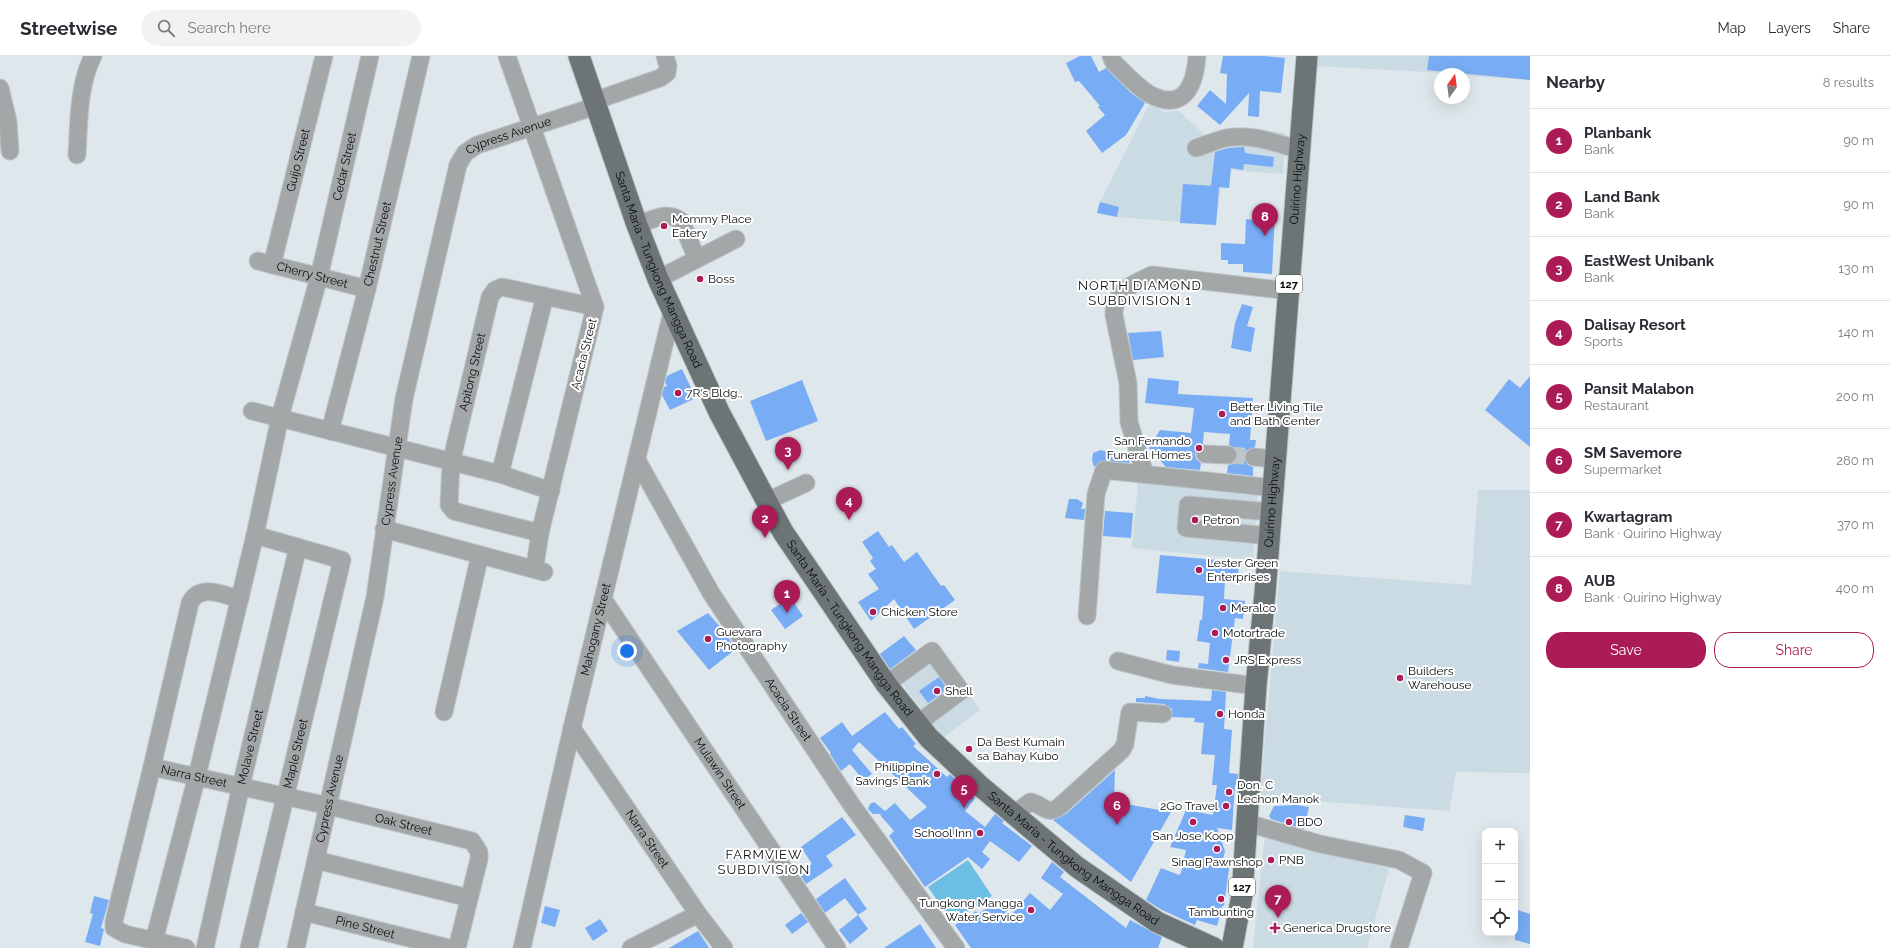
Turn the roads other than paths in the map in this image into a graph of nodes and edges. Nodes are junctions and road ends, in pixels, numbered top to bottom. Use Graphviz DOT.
graph roads {
  1 [pos="93,56"];
  2 [pos="324,56"];
  3 [pos="370,56"];
  4 [pos="421,56"];
  5 [pos="507,56"];
  6 [pos="579,56"];
  7 [pos="665,56"];
  8 [pos="1111,56"];
  9 [pos="1197,56"];
  10 [pos="1307,56"];
  11 [pos="0,88"];
  12 [pos="595,104"];
  13 [pos="532,127"];
  14 [pos="1196,148"];
  15 [pos="1300,150"];
  16 [pos="10,151"];
  17 [pos="77,155"];
  18 [pos="637,224"];
  19 [pos="736,239"];
  20 [pos="697,258"];
  21 [pos="265,263"];
  22 [pos="319,277"];
  23 [pos="658,279"];
  24 [pos="367,289"];
  25 [pos="1289,291"];
  26 [pos="545,296"];
  27 [pos="596,307"];
  28 [pos="672,312"];
  29 [pos="252,411"];
  30 [pos="280,418"];
  31 [pos="330,431"];
  32 [pos="396,448"];
  33 [pos="1205,454"];
  34 [pos="1228,455"];
  35 [pos="1254,457"];
  36 [pos="1276,459"];
  37 [pos="637,460"];
  38 [pos="451,463"];
  39 [pos="500,474"];
  40 [pos="1145,474"];
  41 [pos="806,483"];
  42 [pos="1274,488"];
  43 [pos="551,491"];
  44 [pos="765,502"];
  45 [pos="1271,512"];
  46 [pos="384,529"];
  47 [pos="540,533"];
  48 [pos="255,535"];
  49 [pos="1270,536"];
  50 [pos="298,547"];
  51 [pos="480,555"];
  52 [pos="240,599"];
  53 [pos="603,600"];
  54 [pos="1087,616"];
  55 [pos="1118,661"];
  56 [pos="886,684"];
  57 [pos="1256,686"];
  58 [pos="444,712"];
  59 [pos="1163,714"];
  60 [pos="917,724"];
  61 [pos="572,728"];
  62 [pos="152,767"];
  63 [pos="197,776"];
  64 [pos="241,786"];
  65 [pos="286,796"];
  66 [pos="329,806"];
  67 [pos="1014,814"];
  68 [pos="1246,825"];
  69 [pos="316,860"];
  70 [pos="469,898"];
  71 [pos="304,912"];
  72 [pos="698,914"];
  73 [pos="154,941"];
  74 [pos="186,948"];
  75 [pos="204,948"];
  76 [pos="250,948"];
  77 [pos="296,948"];
  78 [pos="449,948"];
  79 [pos="457,948"];
  80 [pos="522,948"];
  81 [pos="631,948"];
  82 [pos="724,948"];
  83 [pos="837,948"];
  84 [pos="956,948"];
  85 [pos="1214,948"];
  86 [pos="1232,948"];
  87 [pos="1399,948"];
  1 -- 17 [label="street"];
  2 -- 21 [label="street, Guijo Street"];
  3 -- 22 [label="street, Cedar Street"];
  4 -- 24 [label="street, Chestnut Street"];
  5 -- 13 [label="street, Acacia Street"];
  6 -- 12 [label="main road, Santa Maria - Tungkong Mangga Road"];
  7 -- 12 [label="street, Cypress Avenue"];
  8 -- 9 [label="street"];
  10 -- 15 [label="main road, Quirino Highway / 127"];
  11 -- 16 [label="street"];
  12 -- 13 [label="street, Cypress Avenue"];
  12 -- 18 [label="main road, Santa Maria - Tungkong Mangga Road"];
  13 -- 27 [label="street, Acacia Street"];
  13 -- 32 [label="street, Cypress Avenue"];
  14 -- 15 [label="street"];
  15 -- 25 [label="main road, Quirino Highway / 127"];
  18 -- 20 [label="street"];
  18 -- 23 [label="main road, Santa Maria - Tungkong Mangga Road"];
  19 -- 20 [label="street"];
  20 -- 23 [label="street"];
  21 -- 22 [label="street, Cherry Street"];
  22 -- 24 [label="street, Cherry Street"];
  22 -- 30 [label="street, Cedar Street"];
  23 -- 28 [label="main road, Santa Maria - Tungkong Mangga Road"];
  24 -- 31 [label="street, Chestnut Street"];
  25 -- 36 [label="main road, Quirino Highway / 127"];
  25 -- 40 [label="street"];
  26 -- 27 [label="street"];
  26 -- 38 [label="street, Apitong Street"];
  26 -- 39 [label="street"];
  27 -- 43 [label="street, Acacia Street"];
  28 -- 37 [label="street, Mahogany Street"];
  28 -- 44 [label="main road, Santa Maria - Tungkong Mangga Road"];
  29 -- 30 [label="street"];
  30 -- 31 [label="street"];
  30 -- 48 [label="street, Cedar Street"];
  31 -- 32 [label="street"];
  32 -- 38 [label="street"];
  32 -- 46 [label="street, Cypress Avenue"];
  33 -- 34 [label="street"];
  35 -- 36 [label="street"];
  36 -- 42 [label="main road, Quirino Highway / 127"];
  37 -- 53 [label="street, Mahogany Street"];
  37 -- 84 [label="street, Acacia Street"];
  38 -- 39 [label="street"];
  38 -- 47 [label="street, Apitong Street"];
  39 -- 43 [label="street"];
  40 -- 42 [label="street"];
  40 -- 54 [label="street"];
  41 -- 44 [label="street"];
  42 -- 45 [label="main road, Quirino Highway / 127"];
  43 -- 47 [label="street, Acacia Street"];
  44 -- 56 [label="main road, Santa Maria - Tungkong Mangga Road"];
  45 -- 49 [label="main road, Quirino Highway / 127"];
  45 -- 49 [label="street"];
  46 -- 51 [label="street"];
  46 -- 66 [label="street, Cypress Avenue"];
  47 -- 51 [label="street, Acacia Street"];
  48 -- 50 [label="street"];
  48 -- 52 [label="street, Cedar Street"];
  49 -- 57 [label="main road, Quirino Highway / 127"];
  50 -- 64 [label="street, Molave Street"];
  50 -- 65 [label="street, Maple Street"];
  51 -- 58 [label="street"];
  52 -- 62 [label="street"];
  52 -- 63 [label="street, Cedar Street"];
  53 -- 61 [label="street, Mahogany Street"];
  53 -- 83 [label="street, Mulawin Street"];
  55 -- 57 [label="street"];
  56 -- 60 [label="main road, Santa Maria - Tungkong Mangga Road"];
  56 -- 60 [label="street"];
  57 -- 68 [label="main road, Quirino Highway / 127"];
  59 -- 67 [label="street"];
  60 -- 67 [label="main road, Santa Maria - Tungkong Mangga Road"];
  61 -- 72 [label="street, Narra Street"];
  61 -- 80 [label="street, Mahogany Street"];
  62 -- 63 [label="street, Narra Street"];
  62 -- 73 [label="street"];
  63 -- 64 [label="street, Narra Street"];
  63 -- 73 [label="street, Cedar Street"];
  64 -- 65 [label="street, Narra Street"];
  64 -- 75 [label="street, Molave Street"];
  65 -- 66 [label="street, Narra Street"];
  65 -- 76 [label="street, Maple Street"];
  66 -- 69 [label="street, Cypress Avenue"];
  66 -- 70 [label="street, Oak Street"];
  67 -- 85 [label="main road, Santa Maria - Tungkong Mangga Road"];
  68 -- 86 [label="main road, Quirino Highway / 127"];
  68 -- 87 [label="street"];
  69 -- 70 [label="street"];
  69 -- 71 [label="street, Cypress Avenue"];
  70 -- 79 [label="street"];
  71 -- 77 [label="street, Cypress Avenue"];
  71 -- 78 [label="street, Pine Street"];
  72 -- 81 [label="street"];
  72 -- 82 [label="street, Narra Street"];
  73 -- 74 [label="street"];
}
